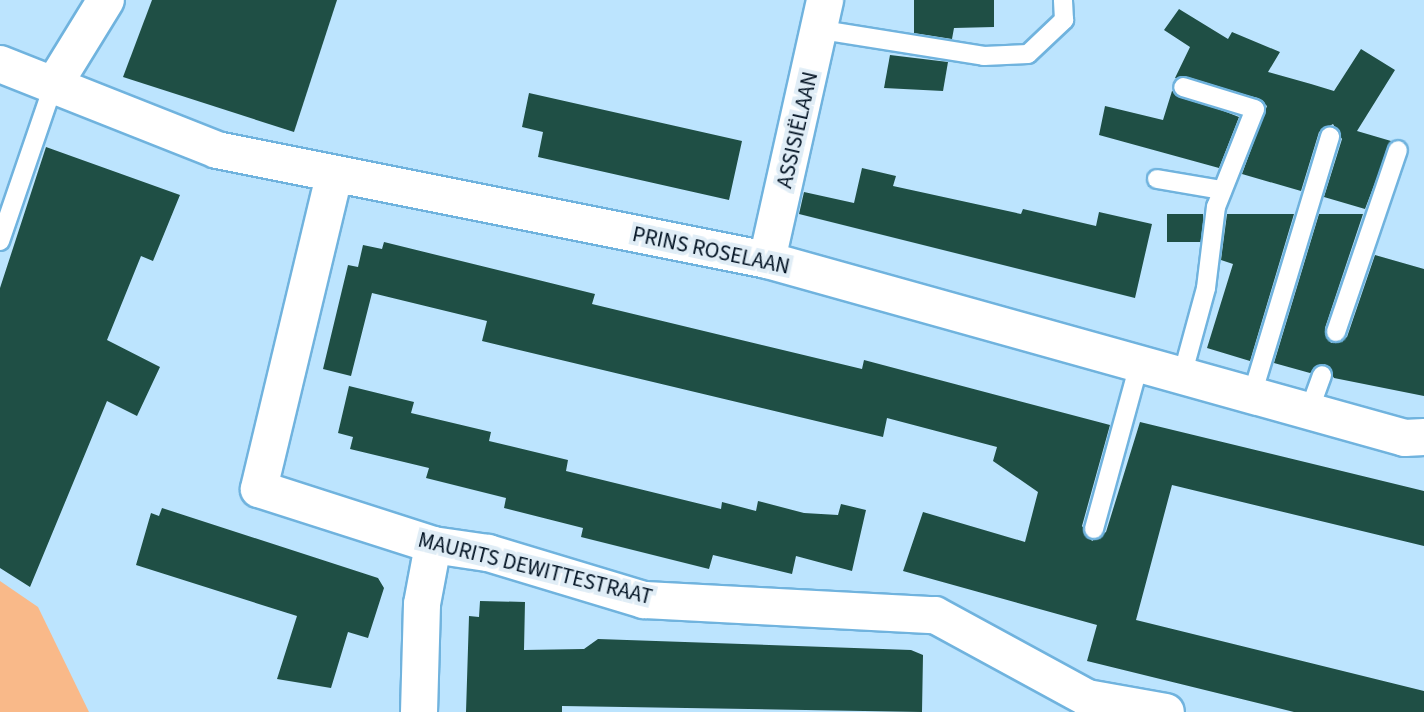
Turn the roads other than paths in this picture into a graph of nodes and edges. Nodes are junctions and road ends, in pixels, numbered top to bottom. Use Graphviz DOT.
graph roads {
  1 [pos="106,0"];
  2 [pos="1063,0"];
  3 [pos="823,15"];
  4 [pos="0,64"];
  5 [pos="53,86"];
  6 [pos="1183,87"];
  7 [pos="1330,136"];
  8 [pos="1398,150"];
  9 [pos="334,176"];
  10 [pos="1157,179"];
  11 [pos="1222,190"];
  12 [pos="0,241"];
  13 [pos="767,260"];
  14 [pos="1336,332"];
  15 [pos="1139,364"];
  16 [pos="1322,375"];
  17 [pos="1182,376"];
  18 [pos="1252,395"];
  19 [pos="1309,411"];
  20 [pos="1424,437"];
  21 [pos="1094,529"];
  22 [pos="433,545"];
  23 [pos="1085,705"];
  24 [pos="419,712"];
  25 [pos="1166,712"];
  1 -- 5 [label="street"];
  2 -- 3 [label="lane"];
  3 -- 13 [label="street, ASSISIËLAAN"];
  4 -- 5 [label="street, PRINS ROSELAAN"];
  5 -- 9 [label="street, PRINS ROSELAAN"];
  5 -- 12 [label="lane"];
  6 -- 11 [label="lane"];
  7 -- 18 [label="lane"];
  8 -- 14 [label="lane"];
  9 -- 13 [label="street, PRINS ROSELAAN"];
  9 -- 22 [label="street, MAURITS DEWITTESTRAAT"];
  10 -- 11 [label="lane"];
  11 -- 17 [label="lane"];
  13 -- 15 [label="street, PRINS ROSELAAN"];
  15 -- 17 [label="street, PRINS ROSELAAN"];
  15 -- 21 [label="lane"];
  16 -- 19 [label="lane"];
  17 -- 18 [label="street, PRINS ROSELAAN"];
  18 -- 19 [label="street, PRINS ROSELAAN"];
  19 -- 20 [label="street, PRINS ROSELAAN"];
  22 -- 23 [label="street, MAURITS DEWITTESTRAAT"];
  22 -- 24 [label="street"];
  23 -- 25 [label="street, MAURITS DEWITTESTRAAT"];
}
